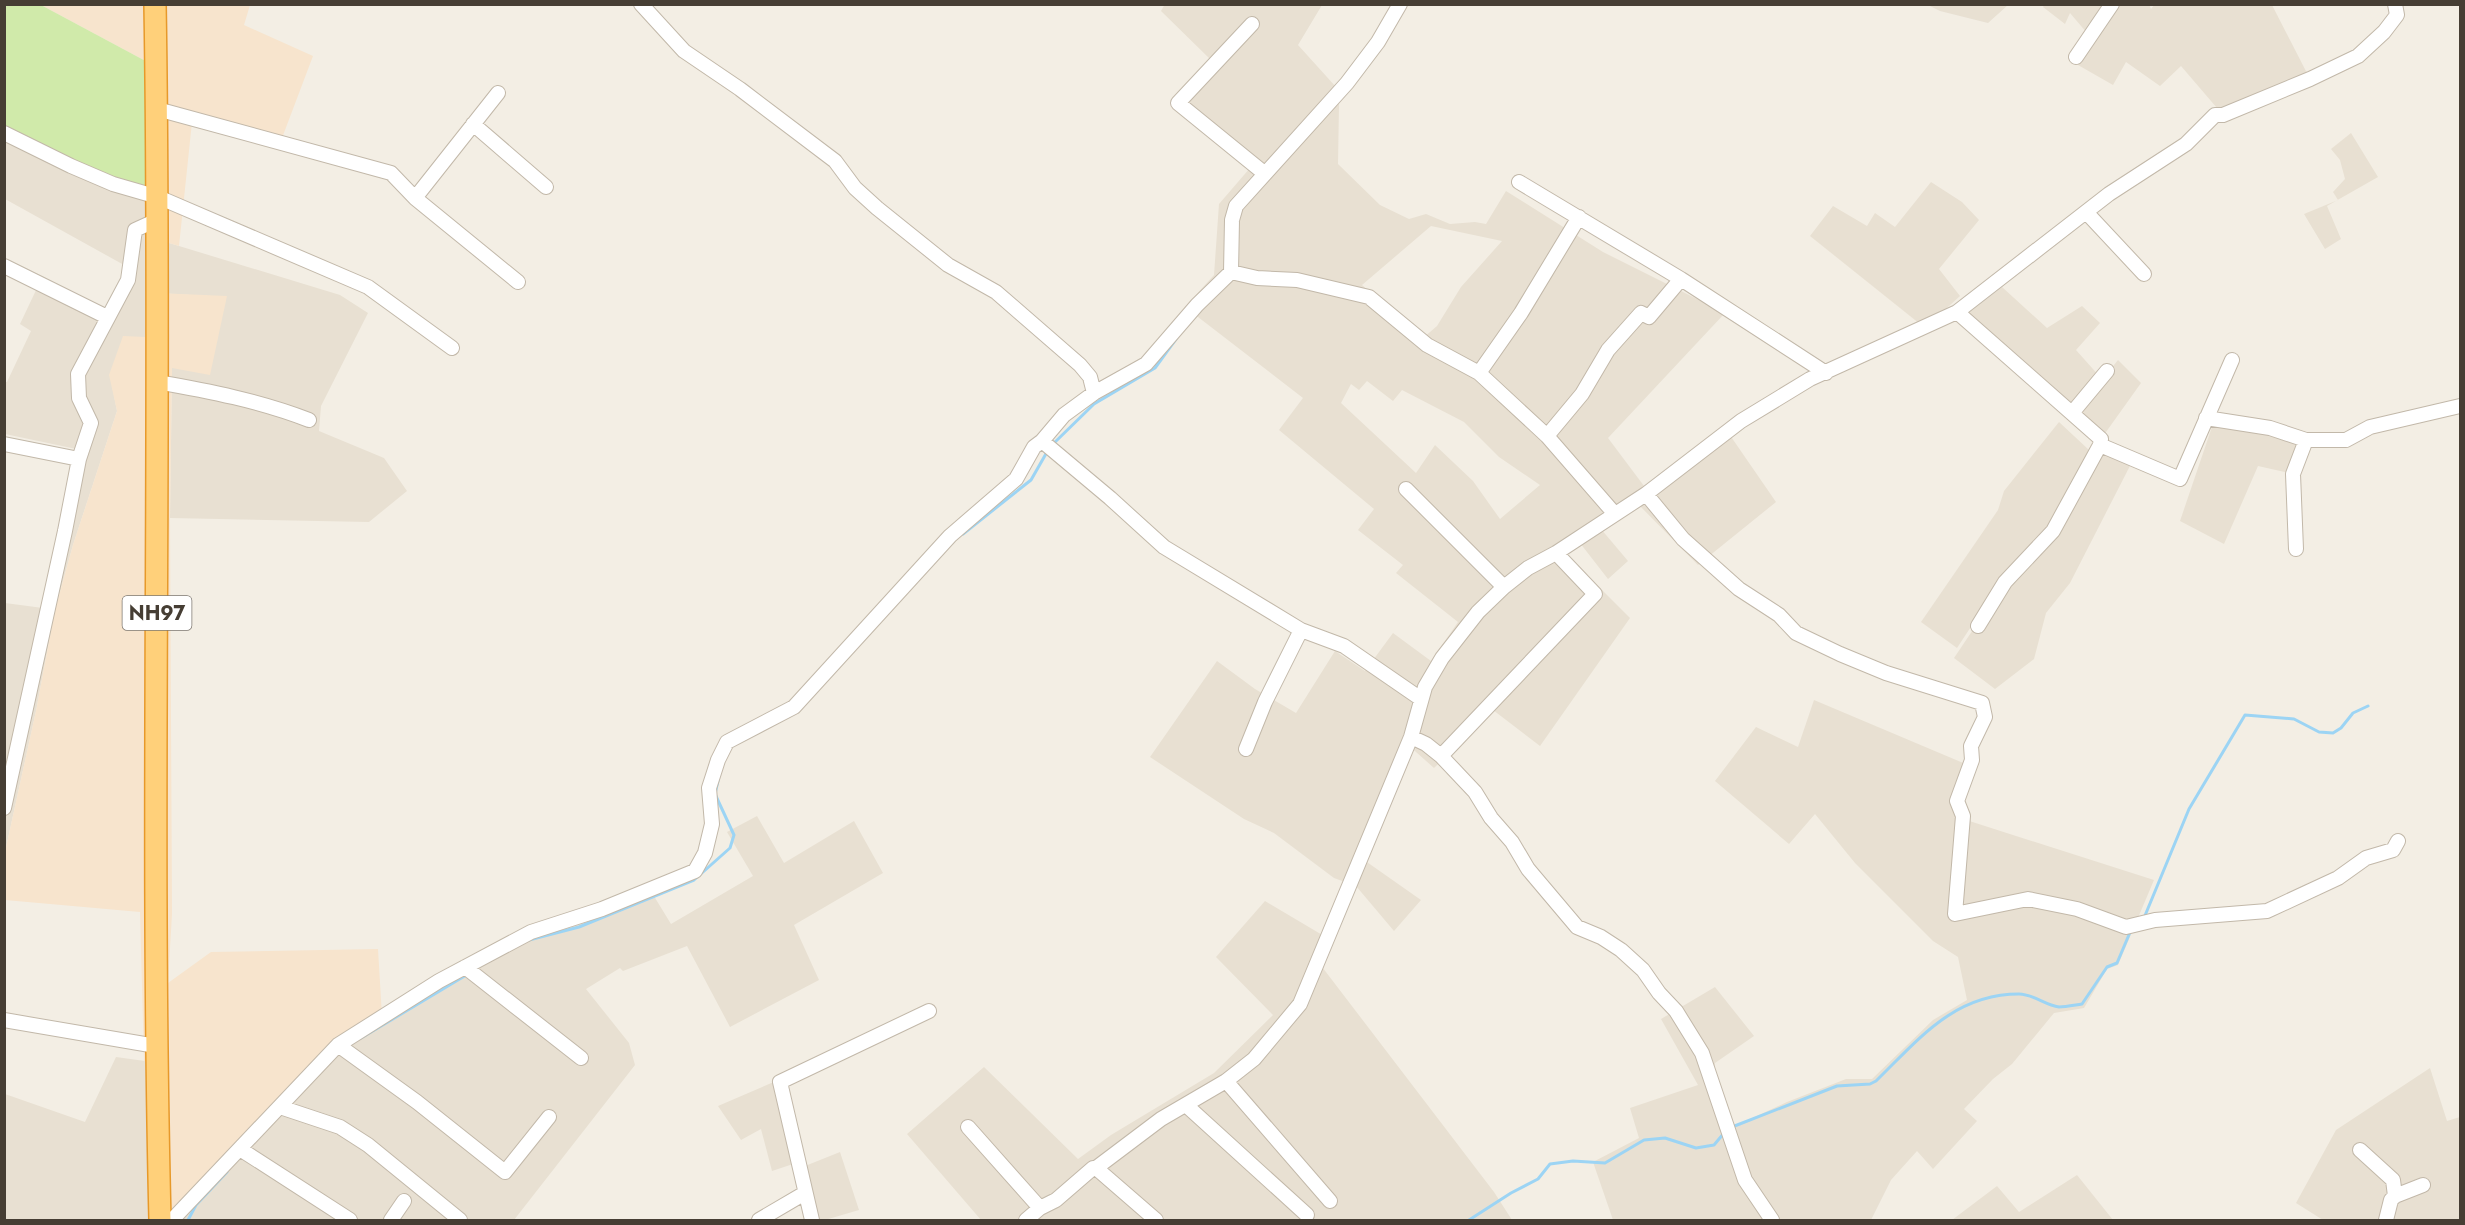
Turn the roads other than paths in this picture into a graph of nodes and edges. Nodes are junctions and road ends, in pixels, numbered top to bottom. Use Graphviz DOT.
graph roads {
  1 [pos="155,4"];
  2 [pos="641,4"];
  3 [pos="1400,4"];
  4 [pos="2112,4"];
  5 [pos="2395,4"];
  6 [pos="1252,24"];
  7 [pos="2076,57"];
  8 [pos="498,93"];
  9 [pos="157,109"];
  10 [pos="473,124"];
  11 [pos="4,133"];
  12 [pos="1264,173"];
  13 [pos="1519,182"];
  14 [pos="546,187"];
  15 [pos="158,197"];
  16 [pos="415,198"];
  17 [pos="2086,212"];
  18 [pos="1579,216"];
  19 [pos="159,219"];
  20 [pos="4,266"];
  21 [pos="1231,272"];
  22 [pos="2144,274"];
  23 [pos="1681,279"];
  24 [pos="518,282"];
  25 [pos="1957,312"];
  26 [pos="107,317"];
  27 [pos="452,348"];
  28 [pos="2232,360"];
  29 [pos="2107,371"];
  30 [pos="1826,372"];
  31 [pos="1479,373"];
  32 [pos="157,382"];
  33 [pos="1094,393"];
  34 [pos="2460,406"];
  35 [pos="2072,413"];
  36 [pos="2206,418"];
  37 [pos="309,420"];
  38 [pos="1547,436"];
  39 [pos="2306,440"];
  40 [pos="1042,441"];
  41 [pos="4,444"];
  42 [pos="2100,445"];
  43 [pos="79,459"];
  44 [pos="1406,489"];
  45 [pos="1646,494"];
  46 [pos="1614,513"];
  47 [pos="2296,549"];
  48 [pos="1556,553"];
  49 [pos="1504,586"];
  50 [pos="1978,626"];
  51 [pos="1301,630"];
  52 [pos="1421,699"];
  53 [pos="1411,737"];
  54 [pos="1246,749"];
  55 [pos="1441,756"];
  56 [pos="7,780"];
  57 [pos="4,808"];
  58 [pos="2397,841"];
  59 [pos="465,967"];
  60 [pos="929,1011"];
  61 [pos="4,1020"];
  62 [pos="338,1045"];
  63 [pos="156,1046"];
  64 [pos="581,1058"];
  65 [pos="1226,1082"];
  66 [pos="1187,1106"];
  67 [pos="280,1107"];
  68 [pos="549,1117"];
  69 [pos="968,1127"];
  70 [pos="240,1149"];
  71 [pos="2360,1150"];
  72 [pos="1096,1168"];
  73 [pos="2423,1185"];
  74 [pos="805,1193"];
  75 [pos="2395,1196"];
  76 [pos="404,1201"];
  77 [pos="1330,1201"];
  78 [pos="1307,1215"];
  79 [pos="1035,1216"];
  80 [pos="160,1221"];
  81 [pos="172,1221"];
  82 [pos="350,1221"];
  83 [pos="391,1221"];
  84 [pos="460,1221"];
  85 [pos="759,1221"];
  86 [pos="812,1221"];
  87 [pos="1156,1221"];
  88 [pos="1772,1221"];
  89 [pos="2386,1221"];
  1 -- 9 [label="highway, NH97"];
  2 -- 33 [label="street"];
  3 -- 12 [label="street"];
  4 -- 7 [label="street"];
  5 -- 17 [label="street"];
  6 -- 12 [label="street"];
  8 -- 10 [label="street"];
  9 -- 15 [label="highway, NH97"];
  9 -- 16 [label="street"];
  10 -- 14 [label="street"];
  10 -- 16 [label="street"];
  11 -- 15 [label="street"];
  12 -- 21 [label="street"];
  13 -- 18 [label="street"];
  15 -- 19 [label="highway, NH97"];
  15 -- 27 [label="street"];
  16 -- 24 [label="street"];
  17 -- 22 [label="street"];
  17 -- 25 [label="street"];
  18 -- 23 [label="street"];
  18 -- 31 [label="street"];
  19 -- 26 [label="street"];
  19 -- 32 [label="highway, NH97"];
  20 -- 26 [label="street"];
  21 -- 31 [label="street"];
  21 -- 33 [label="street"];
  23 -- 30 [label="street"];
  23 -- 38 [label="street"];
  25 -- 30 [label="street"];
  25 -- 35 [label="street"];
  26 -- 43 [label="street"];
  28 -- 36 [label="street"];
  29 -- 35 [label="street"];
  30 -- 45 [label="street"];
  31 -- 38 [label="street"];
  32 -- 37 [label="street"];
  32 -- 63 [label="highway, NH97"];
  33 -- 40 [label="street"];
  34 -- 39 [label="street"];
  35 -- 42 [label="street"];
  36 -- 39 [label="street"];
  36 -- 42 [label="street"];
  38 -- 46 [label="street"];
  39 -- 47 [label="street"];
  40 -- 51 [label="street"];
  40 -- 59 [label="street"];
  41 -- 43 [label="street"];
  42 -- 50 [label="street"];
  43 -- 56 [label="street"];
  44 -- 49 [label="street"];
  45 -- 46 [label="street"];
  45 -- 58 [label="street"];
  46 -- 48 [label="street"];
  48 -- 49 [label="street"];
  48 -- 55 [label="street"];
  49 -- 52 [label="street"];
  51 -- 52 [label="street"];
  51 -- 54 [label="street"];
  52 -- 53 [label="street"];
  53 -- 55 [label="street"];
  53 -- 65 [label="street"];
  55 -- 88 [label="street"];
  56 -- 57 [label="street"];
  59 -- 62 [label="street"];
  59 -- 64 [label="street"];
  60 -- 74 [label="street"];
  61 -- 63 [label="street"];
  62 -- 67 [label="street"];
  62 -- 68 [label="street"];
  63 -- 80 [label="highway, NH97"];
  65 -- 66 [label="street"];
  65 -- 77 [label="street"];
  66 -- 72 [label="street"];
  66 -- 78 [label="street"];
  67 -- 70 [label="street"];
  67 -- 84 [label="street"];
  69 -- 79 [label="street"];
  70 -- 81 [label="street"];
  70 -- 82 [label="street"];
  71 -- 75 [label="street"];
  72 -- 79 [label="street"];
  72 -- 87 [label="street"];
  73 -- 75 [label="street"];
  74 -- 85 [label="street"];
  74 -- 86 [label="street"];
  75 -- 89 [label="street"];
  76 -- 83 [label="street"];
}
